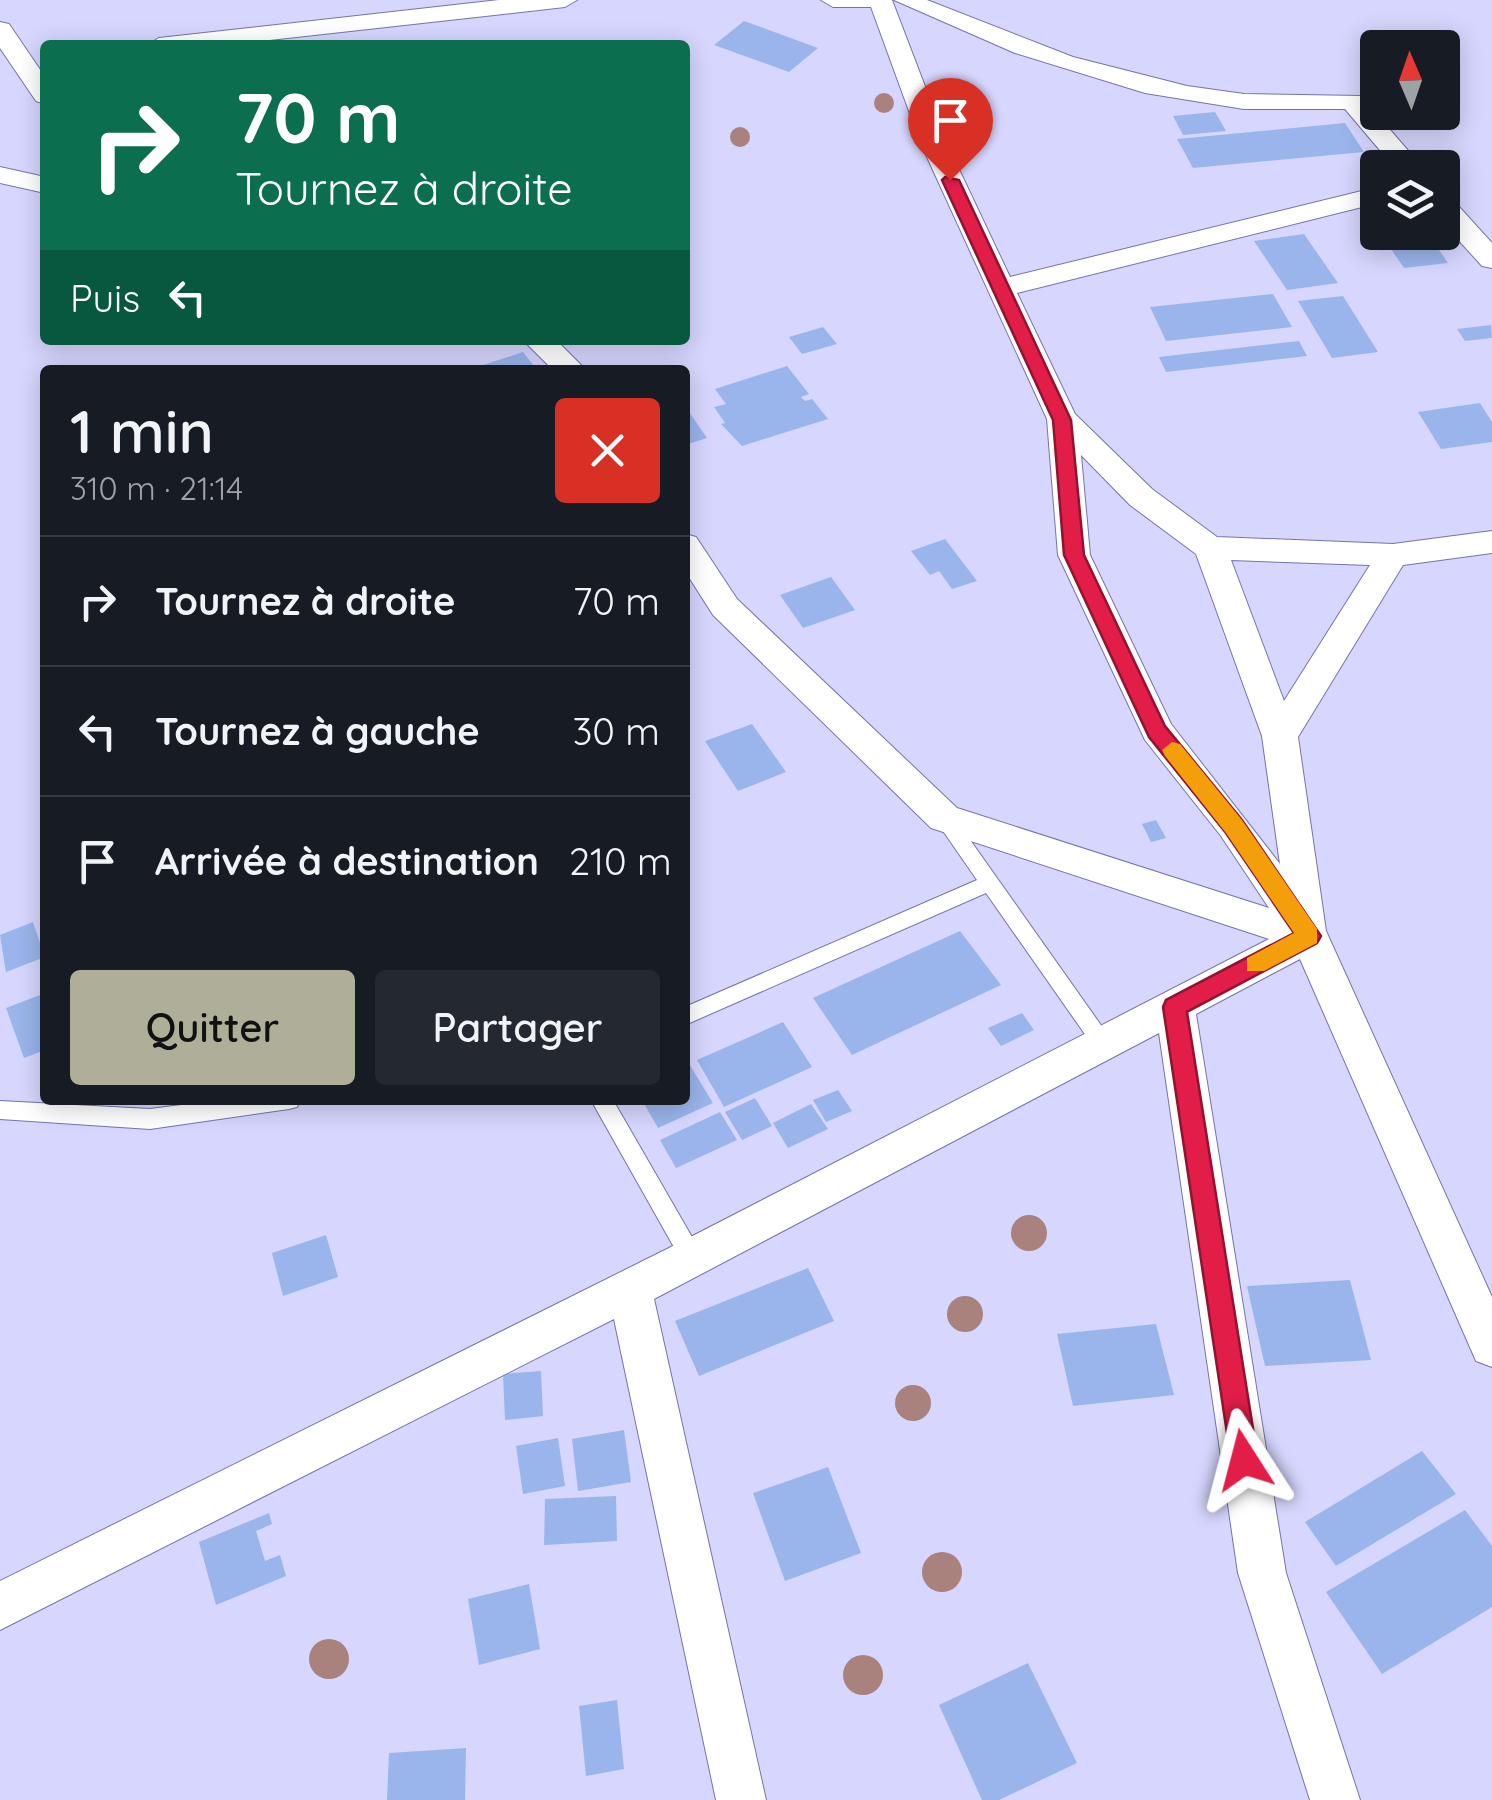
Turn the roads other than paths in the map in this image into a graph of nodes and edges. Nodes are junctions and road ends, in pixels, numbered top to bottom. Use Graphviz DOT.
graph roads {
  1 [pos="565,0"];
  2 [pos="833,0"];
  3 [pos="879,0"];
  4 [pos="906,0"];
  5 [pos="0,29"];
  6 [pos="204,40"];
  7 [pos="22,60"];
  8 [pos="40,88"];
  9 [pos="1394,150"];
  10 [pos="0,176"];
  11 [pos="40,184"];
  12 [pos="1360,199"];
  13 [pos="1460,225"];
  14 [pos="1492,260"];
  15 [pos="1001,288"];
  16 [pos="544,345"];
  17 [pos="566,365"];
  18 [pos="1062,420"];
  19 [pos="1492,542"];
  20 [pos="1210,548"];
  21 [pos="690,553"];
  22 [pos="1393,555"];
  23 [pos="1280,736"];
  24 [pos="944,818"];
  25 [pos="990,883"];
  26 [pos="1309,936"];
  27 [pos="1175,1007"];
  28 [pos="690,1014"];
  29 [pos="1104,1044"];
  30 [pos="250,1105"];
  31 [pos="605,1105"];
  32 [pos="0,1110"];
  33 [pos="692,1258"];
  34 [pos="630,1290"];
  35 [pos="1492,1346"];
  36 [pos="0,1606"];
  37 [pos="741,1800"];
  38 [pos="1335,1800"];
  1 -- 6 [label="street"];
  2 -- 3 [label="street"];
  3 -- 15 [label="street"];
  4 -- 9 [label="street"];
  5 -- 7 [label="street"];
  7 -- 8 [label="street"];
  10 -- 11 [label="street"];
  12 -- 15 [label="street"];
  13 -- 14 [label="street"];
  15 -- 18 [label="street"];
  16 -- 17 [label="street"];
  18 -- 20 [label="street"];
  18 -- 26 [label="street"];
  19 -- 22 [label="street"];
  20 -- 22 [label="street"];
  20 -- 23 [label="street"];
  21 -- 24 [label="street"];
  22 -- 23 [label="street"];
  23 -- 26 [label="street"];
  24 -- 25 [label="lane"];
  24 -- 26 [label="street"];
  25 -- 28 [label="lane"];
  25 -- 29 [label="lane"];
  26 -- 27 [label="street"];
  26 -- 35 [label="street"];
  27 -- 29 [label="street"];
  27 -- 38 [label="street"];
  29 -- 33 [label="street"];
  30 -- 32 [label="lane"];
  31 -- 33 [label="lane"];
  33 -- 34 [label="street"];
  34 -- 36 [label="street"];
  34 -- 37 [label="street"];
}
